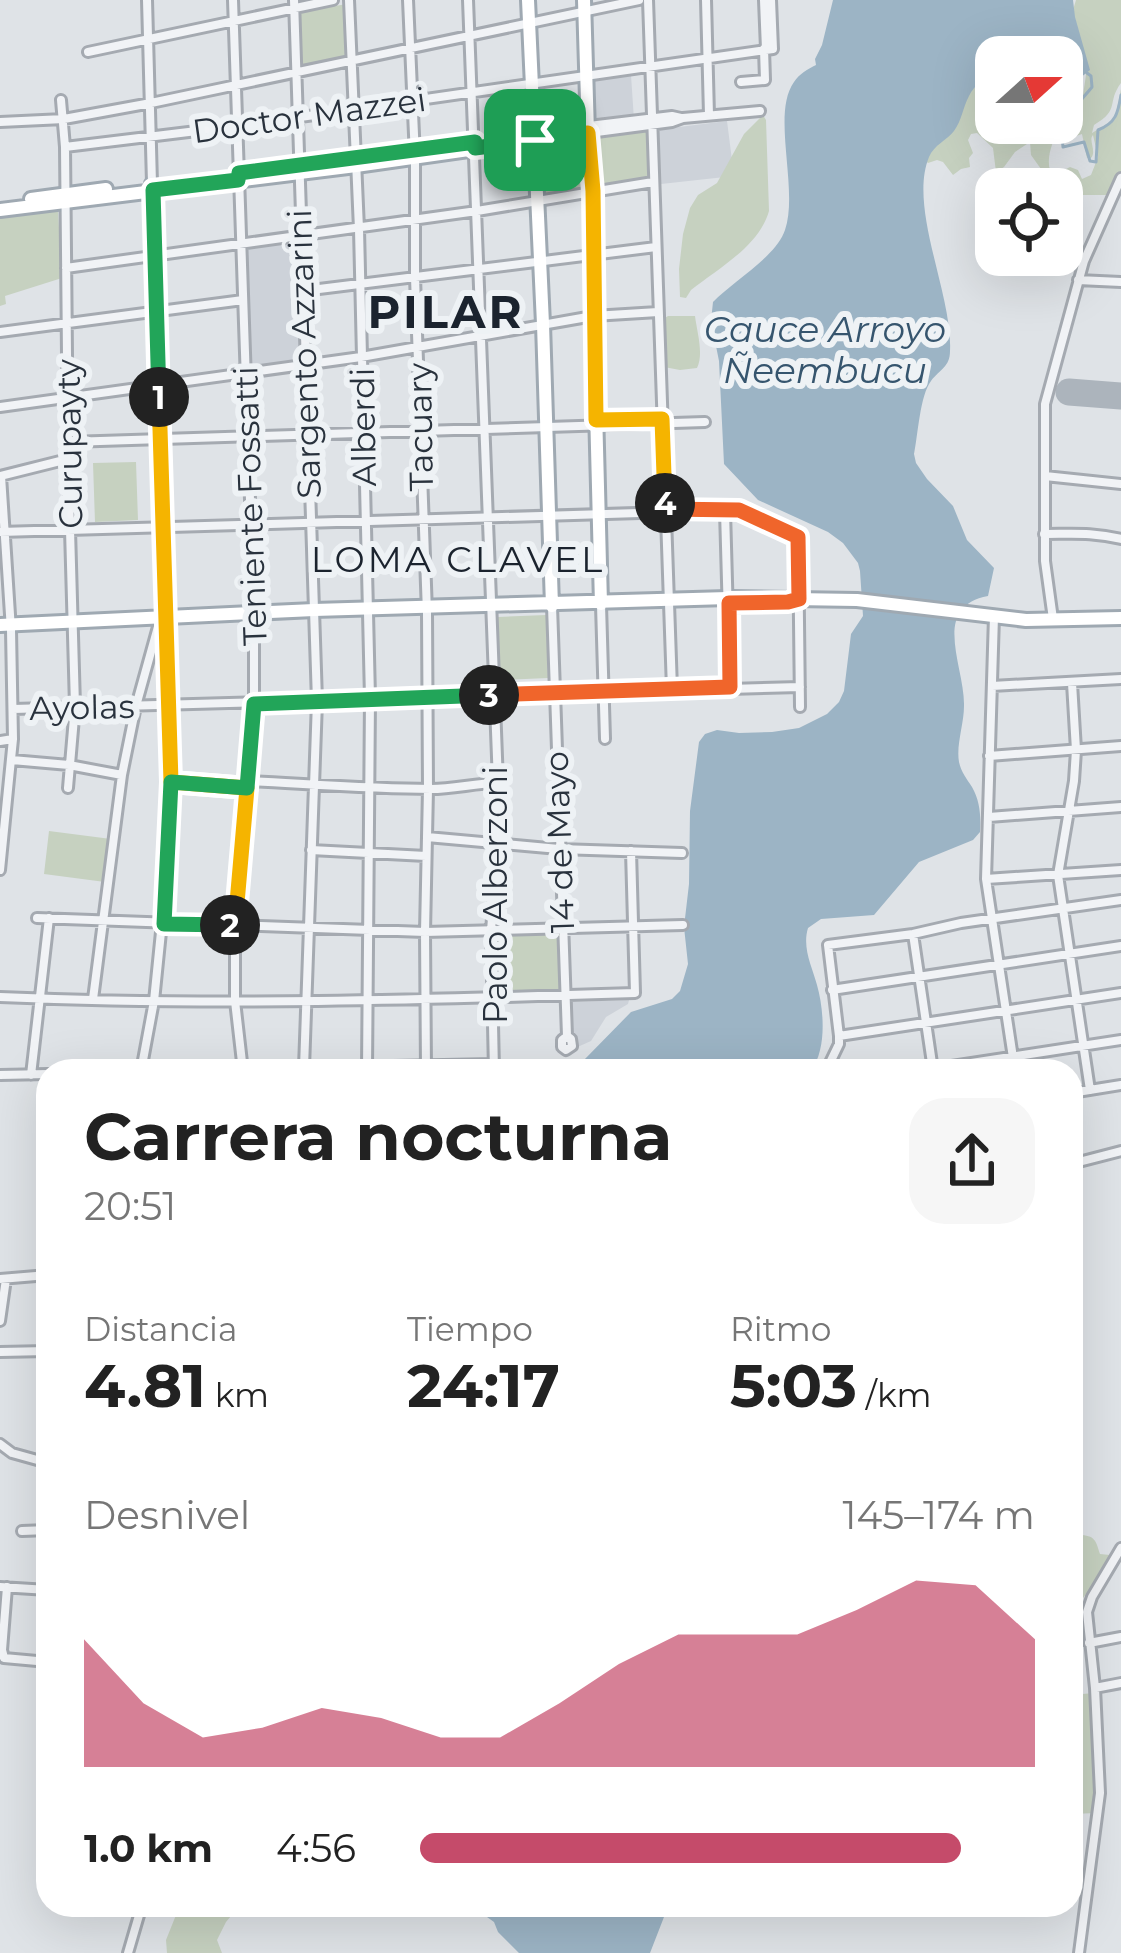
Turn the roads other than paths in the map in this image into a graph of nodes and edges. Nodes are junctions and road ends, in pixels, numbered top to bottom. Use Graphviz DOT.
graph roads {
  1 [pos="148,0"];
  2 [pos="233,0"];
  3 [pos="334,0"];
  4 [pos="349,0"];
  5 [pos="407,0"];
  6 [pos="468,0"];
  7 [pos="528,0"];
  8 [pos="643,0"];
  9 [pos="706,0"];
  10 [pos="768,0"];
  11 [pos="294,4"];
  12 [pos="584,6"];
  13 [pos="234,21"];
  14 [pos="529,25"];
  15 [pos="468,38"];
  16 [pos="148,39"];
  17 [pos="409,49"];
  18 [pos="767,49"];
  19 [pos="88,52"];
  20 [pos="708,58"];
  21 [pos="352,61"];
  22 [pos="649,66"];
  23 [pos="296,74"];
  24 [pos="586,74"];
  25 [pos="741,82"];
  26 [pos="532,83"];
  27 [pos="236,85"];
  28 [pos="471,91"];
  29 [pos="61,100"];
  30 [pos="412,100"];
  31 [pos="151,103"];
  32 [pos="355,107"];
  33 [pos="760,111"];
  34 [pos="709,115"];
  35 [pos="298,116"];
  36 [pos="64,119"];
  37 [pos="0,122"];
  38 [pos="651,122"];
  39 [pos="238,125"];
  40 [pos="588,130"];
  41 [pos="152,137"];
  42 [pos="534,137"];
  43 [pos="475,145"];
  44 [pos="65,147"];
  45 [pos="415,153"];
  46 [pos="356,162"];
  47 [pos="298,169"];
  48 [pos="238,177"];
  49 [pos="1121,178"];
  50 [pos="653,182"];
  51 [pos="153,186"];
  52 [pos="593,191"];
  53 [pos="66,199"];
  54 [pos="537,202"];
  55 [pos="0,206"];
  56 [pos="477,211"];
  57 [pos="415,220"];
  58 [pos="359,229"];
  59 [pos="301,237"];
  60 [pos="241,243"];
  61 [pos="656,247"];
  62 [pos="592,253"];
  63 [pos="155,256"];
  64 [pos="539,261"];
  65 [pos="66,268"];
  66 [pos="478,268"];
  67 [pos="415,277"];
  68 [pos="1078,280"];
  69 [pos="1121,282"];
  70 [pos="360,284"];
  71 [pos="303,291"];
  72 [pos="243,300"];
  73 [pos="156,310"];
  74 [pos="658,312"];
  75 [pos="593,316"];
  76 [pos="68,322"];
  77 [pos="543,325"];
  78 [pos="0,332"];
  79 [pos="481,335"];
  80 [pos="418,347"];
  81 [pos="361,358"];
  82 [pos="304,366"];
  83 [pos="246,374"];
  84 [pos="159,386"];
  85 [pos="67,400"];
  86 [pos="0,407"];
  87 [pos="705,420"];
  88 [pos="662,421"];
  89 [pos="596,422"];
  90 [pos="546,424"];
  91 [pos="483,427"];
  92 [pos="420,428"];
  93 [pos="362,430"];
  94 [pos="306,432"];
  95 [pos="247,433"];
  96 [pos="161,436"];
  97 [pos="69,440"];
  98 [pos="68,459"];
  99 [pos="0,476"];
  100 [pos="1045,476"];
  101 [pos="1121,484"];
  102 [pos="737,499"];
  103 [pos="666,510"];
  104 [pos="728,510"];
  105 [pos="598,512"];
  106 [pos="549,514"];
  107 [pos="487,517"];
  108 [pos="423,519"];
  109 [pos="365,520"];
  110 [pos="310,521"];
  111 [pos="250,524"];
  112 [pos="163,526"];
  113 [pos="70,529"];
  114 [pos="2,532"];
  115 [pos="1044,534"];
  116 [pos="1121,539"];
  117 [pos="799,599"];
  118 [pos="729,600"];
  119 [pos="669,602"];
  120 [pos="601,603"];
  121 [pos="552,604"];
  122 [pos="491,607"];
  123 [pos="427,609"];
  124 [pos="369,611"];
  125 [pos="314,612"];
  126 [pos="254,615"];
  127 [pos="994,616"];
  128 [pos="1121,618"];
  129 [pos="164,620"];
  130 [pos="1053,621"];
  131 [pos="73,624"];
  132 [pos="5,628"];
  133 [pos="1121,679"];
  134 [pos="1072,683"];
  135 [pos="992,686"];
  136 [pos="730,687"];
  137 [pos="800,687"];
  138 [pos="672,689"];
  139 [pos="603,693"];
  140 [pos="554,694"];
  141 [pos="494,695"];
  142 [pos="429,696"];
  143 [pos="370,698"];
  144 [pos="317,700"];
  145 [pos="254,704"];
  146 [pos="75,706"];
  147 [pos="136,706"];
  148 [pos="167,706"];
  149 [pos="800,707"];
  150 [pos="13,709"];
  151 [pos="605,739"];
  152 [pos="13,740"];
  153 [pos="0,741"];
  154 [pos="1121,746"];
  155 [pos="1076,750"];
  156 [pos="989,756"];
  157 [pos="12,760"];
  158 [pos="70,765"];
  159 [pos="122,775"];
  160 [pos="171,782"];
  161 [pos="498,783"];
  162 [pos="315,784"];
  163 [pos="247,785"];
  164 [pos="370,786"];
  165 [pos="68,788"];
  166 [pos="428,789"];
  167 [pos="1121,807"];
  168 [pos="1070,810"];
  169 [pos="989,817"];
  170 [pos="427,837"];
  171 [pos="498,841"];
  172 [pos="560,849"];
  173 [pos="311,850"];
  174 [pos="631,851"];
  175 [pos="369,852"];
  176 [pos="682,853"];
  177 [pos="426,856"];
  178 [pos="0,870"];
  179 [pos="1121,870"];
  180 [pos="1058,874"];
  181 [pos="986,879"];
  182 [pos="1121,900"];
  183 [pos="1061,910"];
  184 [pos="37,918"];
  185 [pos="49,918"];
  186 [pos="992,920"];
  187 [pos="105,921"];
  188 [pos="164,924"];
  189 [pos="683,925"];
  190 [pos="235,926"];
  191 [pos="634,926"];
  192 [pos="308,928"];
  193 [pos="562,928"];
  194 [pos="368,930"];
  195 [pos="491,931"];
  196 [pos="424,932"];
  197 [pos="913,934"];
  198 [pos="1121,946"];
  199 [pos="1069,955"];
  200 [pos="999,966"];
  201 [pos="918,978"];
  202 [pos="832,990"];
  203 [pos="1121,994"];
  204 [pos="565,995"];
  205 [pos="0,997"];
  206 [pos="493,998"];
  207 [pos="41,999"];
  208 [pos="93,999"];
  209 [pos="368,1000"];
  210 [pos="425,1000"];
  211 [pos="1075,1000"];
  212 [pos="154,1001"];
  213 [pos="235,1001"];
  214 [pos="308,1001"];
  215 [pos="1006,1011"];
  216 [pos="925,1023"];
  217 [pos="567,1036"];
  218 [pos="839,1036"];
  219 [pos="1121,1040"];
  220 [pos="1082,1045"];
  221 [pos="1013,1056"];
  222 [pos="142,1059"];
  223 [pos="242,1059"];
  224 [pos="305,1059"];
  225 [pos="367,1059"];
  226 [pos="426,1059"];
  227 [pos="494,1059"];
  228 [pos="832,1059"];
  229 [pos="931,1059"];
  230 [pos="996,1059"];
  231 [pos="1014,1059"];
  232 [pos="0,1075"];
  233 [pos="31,1075"];
  234 [pos="36,1075"];
  235 [pos="1121,1085"];
  236 [pos="1090,1090"];
  237 [pos="1083,1091"];
  238 [pos="1121,1151"];
  239 [pos="1083,1161"];
  240 [pos="36,1276"];
  241 [pos="3,1279"];
  242 [pos="0,1321"];
  243 [pos="36,1351"];
  244 [pos="0,1352"];
  245 [pos="0,1444"];
  246 [pos="36,1460"];
  247 [pos="36,1530"];
  248 [pos="22,1531"];
  249 [pos="1121,1548"];
  250 [pos="4,1587"];
  251 [pos="36,1589"];
  252 [pos="1121,1637"];
  253 [pos="1089,1643"];
  254 [pos="36,1661"];
  255 [pos="1121,1683"];
  256 [pos="1095,1688"];
  257 [pos="1083,1916"];
  258 [pos="138,1917"];
  259 [pos="1083,1917"];
  260 [pos="128,1953"];
  261 [pos="1079,1953"];
  1 -- 16 [label="street"];
  2 -- 13 [label="street, Teniente Fossatti"];
  3 -- 11 [label="street"];
  4 -- 21 [label="street, Alberdi"];
  5 -- 17 [label="street, Tacuary"];
  6 -- 15 [label="street, Paolo Alberzoni"];
  7 -- 14 [label="main road, 14 de Mayo"];
  8 -- 12 [label="street"];
  8 -- 22 [label="street"];
  9 -- 20 [label="street"];
  10 -- 18 [label="street"];
  11 -- 13 [label="street"];
  11 -- 23 [label="street, Sargento Azzarini"];
  12 -- 14 [label="street"];
  12 -- 24 [label="main road"];
  13 -- 16 [label="street"];
  13 -- 27 [label="street, Teniente Fossatti"];
  14 -- 15 [label="street"];
  14 -- 26 [label="main road, 14 de Mayo"];
  15 -- 17 [label="street"];
  15 -- 28 [label="street, Paolo Alberzoni"];
  16 -- 19 [label="street"];
  16 -- 31 [label="street"];
  17 -- 21 [label="street"];
  17 -- 30 [label="street, Tacuary"];
  18 -- 20 [label="street, Doctor Mazzei"];
  18 -- 25 [label="street"];
  20 -- 22 [label="street, Doctor Mazzei"];
  20 -- 34 [label="street"];
  21 -- 23 [label="street"];
  21 -- 32 [label="street, Alberdi"];
  22 -- 24 [label="street, Doctor Mazzei"];
  22 -- 38 [label="street"];
  23 -- 27 [label="street"];
  23 -- 35 [label="street, Sargento Azzarini"];
  24 -- 26 [label="street, Doctor Mazzei"];
  24 -- 40 [label="main road"];
  26 -- 28 [label="street, Doctor Mazzei"];
  26 -- 42 [label="main road, 14 de Mayo"];
  27 -- 31 [label="street"];
  27 -- 39 [label="street, Teniente Fossatti"];
  28 -- 30 [label="street, Doctor Mazzei"];
  28 -- 43 [label="street, Paolo Alberzoni"];
  29 -- 36 [label="street, Curupayty"];
  30 -- 32 [label="street, Doctor Mazzei"];
  30 -- 45 [label="street, Tacuary"];
  31 -- 36 [label="street"];
  31 -- 41 [label="street"];
  32 -- 35 [label="street, Doctor Mazzei"];
  32 -- 46 [label="street, Alberdi"];
  33 -- 34 [label="street"];
  34 -- 38 [label="street"];
  35 -- 39 [label="street, Doctor Mazzei"];
  35 -- 47 [label="street, Sargento Azzarini"];
  36 -- 37 [label="street"];
  36 -- 44 [label="street, Curupayty"];
  38 -- 40 [label="street"];
  38 -- 50 [label="street"];
  39 -- 41 [label="street, Doctor Mazzei"];
  39 -- 48 [label="street, Teniente Fossatti"];
  40 -- 42 [label="main road"];
  40 -- 52 [label="main road"];
  41 -- 44 [label="street, Doctor Mazzei"];
  41 -- 51 [label="street"];
  42 -- 43 [label="main road"];
  42 -- 54 [label="main road, 14 de Mayo"];
  43 -- 45 [label="main road"];
  43 -- 56 [label="street, Paolo Alberzoni"];
  44 -- 53 [label="street, Curupayty"];
  45 -- 46 [label="main road"];
  45 -- 57 [label="street, Tacuary"];
  46 -- 47 [label="main road"];
  46 -- 58 [label="street, Alberdi"];
  47 -- 48 [label="main road"];
  47 -- 59 [label="street, Sargento Azzarini"];
  48 -- 51 [label="main road"];
  48 -- 60 [label="street, Teniente Fossatti"];
  49 -- 68 [label="street"];
  50 -- 52 [label="street"];
  50 -- 61 [label="street"];
  51 -- 53 [label="main road"];
  51 -- 63 [label="main road"];
  52 -- 54 [label="street"];
  52 -- 62 [label="main road"];
  53 -- 55 [label="main road"];
  53 -- 65 [label="street, Curupayty"];
  54 -- 56 [label="street"];
  54 -- 64 [label="main road, 14 de Mayo"];
  56 -- 57 [label="street"];
  56 -- 66 [label="street, Paolo Alberzoni"];
  57 -- 58 [label="street"];
  57 -- 67 [label="street, Tacuary"];
  58 -- 59 [label="street"];
  58 -- 70 [label="street, Alberdi"];
  59 -- 60 [label="street"];
  59 -- 71 [label="street, Sargento Azzarini"];
  60 -- 63 [label="street"];
  60 -- 72 [label="street, Teniente Fossatti"];
  61 -- 62 [label="street"];
  61 -- 74 [label="street"];
  62 -- 64 [label="street"];
  62 -- 75 [label="main road"];
  63 -- 65 [label="street"];
  63 -- 73 [label="main road"];
  64 -- 66 [label="street"];
  64 -- 77 [label="main road, 14 de Mayo"];
  65 -- 76 [label="street, Curupayty"];
  66 -- 67 [label="street"];
  66 -- 79 [label="street, Paolo Alberzoni"];
  67 -- 70 [label="street"];
  67 -- 80 [label="street, Tacuary"];
  68 -- 69 [label="street"];
  68 -- 100 [label="street"];
  70 -- 71 [label="street"];
  70 -- 81 [label="street, Alberdi"];
  71 -- 82 [label="street, Sargento Azzarini"];
  72 -- 73 [label="street"];
  72 -- 83 [label="street, Teniente Fossatti"];
  73 -- 76 [label="street"];
  73 -- 84 [label="main road"];
  74 -- 75 [label="street"];
  74 -- 88 [label="street"];
  75 -- 77 [label="street"];
  75 -- 89 [label="main road"];
  76 -- 78 [label="street"];
  76 -- 85 [label="street, Curupayty"];
  77 -- 79 [label="street"];
  77 -- 90 [label="main road, 14 de Mayo"];
  79 -- 80 [label="street"];
  79 -- 91 [label="street, Paolo Alberzoni"];
  80 -- 81 [label="street"];
  80 -- 92 [label="street, Tacuary"];
  81 -- 82 [label="street"];
  81 -- 93 [label="street, Alberdi"];
  82 -- 83 [label="street"];
  82 -- 94 [label="street, Sargento Azzarini"];
  83 -- 84 [label="street"];
  83 -- 95 [label="street, Teniente Fossatti"];
  84 -- 85 [label="street"];
  84 -- 96 [label="main road"];
  85 -- 86 [label="street"];
  85 -- 97 [label="street, Curupayty"];
  87 -- 88 [label="street"];
  88 -- 89 [label="street"];
  88 -- 103 [label="street"];
  89 -- 90 [label="street"];
  89 -- 105 [label="main road"];
  90 -- 91 [label="street"];
  90 -- 106 [label="main road, 14 de Mayo"];
  91 -- 92 [label="street"];
  91 -- 107 [label="street, Paolo Alberzoni"];
  92 -- 93 [label="street"];
  92 -- 108 [label="street, Tacuary"];
  93 -- 94 [label="street"];
  93 -- 109 [label="street, Alberdi"];
  94 -- 95 [label="street"];
  94 -- 110 [label="street, Sargento Azzarini"];
  95 -- 96 [label="street"];
  95 -- 111 [label="street, Teniente Fossatti"];
  96 -- 97 [label="street"];
  96 -- 112 [label="main road"];
  97 -- 98 [label="street, Curupayty"];
  98 -- 99 [label="street"];
  98 -- 113 [label="street, Curupayty"];
  99 -- 114 [label="street"];
  100 -- 101 [label="street"];
  100 -- 115 [label="street"];
  102 -- 104 [label="street"];
  103 -- 104 [label="street"];
  103 -- 105 [label="street"];
  103 -- 119 [label="street"];
  104 -- 117 [label="street"];
  104 -- 118 [label="street"];
  105 -- 106 [label="street"];
  105 -- 120 [label="main road"];
  106 -- 107 [label="street"];
  106 -- 121 [label="main road, 14 de Mayo"];
  107 -- 108 [label="street"];
  107 -- 122 [label="street, Paolo Alberzoni"];
  108 -- 109 [label="street"];
  108 -- 123 [label="street, Tacuary"];
  109 -- 110 [label="street"];
  109 -- 124 [label="street, Alberdi"];
  110 -- 111 [label="street"];
  110 -- 125 [label="street, Sargento Azzarini"];
  111 -- 112 [label="street"];
  111 -- 126 [label="street, Teniente Fossatti"];
  112 -- 113 [label="street"];
  112 -- 129 [label="main road"];
  113 -- 114 [label="street"];
  113 -- 131 [label="street, Curupayty"];
  114 -- 132 [label="street"];
  115 -- 116 [label="street"];
  115 -- 130 [label="street"];
  117 -- 118 [label="main road"];
  117 -- 127 [label="main road"];
  117 -- 137 [label="street"];
  118 -- 119 [label="main road"];
  118 -- 136 [label="street"];
  119 -- 120 [label="main road"];
  119 -- 138 [label="street"];
  120 -- 121 [label="main road"];
  120 -- 139 [label="street"];
  121 -- 122 [label="main road"];
  121 -- 140 [label="street, 14 de Mayo"];
  122 -- 123 [label="main road"];
  122 -- 141 [label="street, Paolo Alberzoni"];
  123 -- 124 [label="main road"];
  123 -- 142 [label="street, Tacuary"];
  124 -- 125 [label="main road"];
  124 -- 143 [label="street, Alberdi"];
  125 -- 126 [label="main road"];
  125 -- 144 [label="street, Sargento Azzarini"];
  126 -- 129 [label="main road"];
  126 -- 145 [label="street, Teniente Fossatti"];
  127 -- 130 [label="main road"];
  127 -- 135 [label="street"];
  128 -- 130 [label="main road"];
  129 -- 131 [label="main road"];
  129 -- 147 [label="street"];
  129 -- 148 [label="street"];
  131 -- 132 [label="main road"];
  131 -- 146 [label="street, Curupayty"];
  132 -- 150 [label="street"];
  133 -- 134 [label="street"];
  134 -- 135 [label="street"];
  134 -- 155 [label="street"];
  135 -- 156 [label="street"];
  136 -- 137 [label="street, Ayolas"];
  136 -- 138 [label="street, Ayolas"];
  137 -- 149 [label="street"];
  138 -- 139 [label="street, Ayolas"];
  139 -- 140 [label="street, Ayolas"];
  139 -- 151 [label="street"];
  140 -- 141 [label="street, Ayolas"];
  140 -- 172 [label="street, 14 de Mayo"];
  141 -- 142 [label="street, Ayolas"];
  141 -- 161 [label="street, Paolo Alberzoni"];
  142 -- 143 [label="street, Ayolas"];
  142 -- 166 [label="street, Tacuary"];
  143 -- 144 [label="street, Ayolas"];
  143 -- 164 [label="street, Alberdi"];
  144 -- 145 [label="street, Ayolas"];
  144 -- 162 [label="street, Sargento Azzarini"];
  145 -- 148 [label="street, Ayolas"];
  145 -- 163 [label="street, Teniente Fossatti"];
  146 -- 147 [label="street, Ayolas"];
  146 -- 150 [label="street, Ayolas"];
  146 -- 158 [label="street, Curupayty"];
  147 -- 148 [label="street, Ayolas"];
  147 -- 159 [label="street"];
  148 -- 160 [label="street"];
  150 -- 152 [label="street"];
  152 -- 153 [label="street, Ayolas"];
  152 -- 157 [label="street"];
  154 -- 155 [label="street"];
  155 -- 156 [label="street"];
  155 -- 168 [label="street"];
  156 -- 169 [label="street"];
  157 -- 158 [label="street"];
  157 -- 178 [label="street"];
  158 -- 159 [label="street"];
  158 -- 165 [label="street, Curupayty"];
  159 -- 187 [label="street"];
  160 -- 163 [label="street"];
  160 -- 188 [label="street"];
  161 -- 166 [label="street"];
  161 -- 171 [label="street, Paolo Alberzoni"];
  162 -- 163 [label="street"];
  162 -- 164 [label="street"];
  162 -- 173 [label="street, Sargento Azzarini"];
  163 -- 190 [label="street, Teniente Fossatti"];
  164 -- 166 [label="street"];
  164 -- 175 [label="street, Alberdi"];
  166 -- 170 [label="street, Tacuary"];
  167 -- 168 [label="street"];
  168 -- 169 [label="street"];
  168 -- 180 [label="street"];
  169 -- 181 [label="street"];
  170 -- 171 [label="street"];
  170 -- 177 [label="street, Tacuary"];
  171 -- 172 [label="street"];
  171 -- 195 [label="street, Paolo Alberzoni"];
  172 -- 174 [label="street"];
  172 -- 193 [label="street, 14 de Mayo"];
  173 -- 175 [label="street"];
  173 -- 192 [label="street, Sargento Azzarini"];
  174 -- 176 [label="street"];
  174 -- 191 [label="street"];
  175 -- 177 [label="street"];
  175 -- 194 [label="street, Alberdi"];
  177 -- 196 [label="street, Tacuary"];
  179 -- 180 [label="street"];
  180 -- 181 [label="street"];
  180 -- 183 [label="street"];
  181 -- 186 [label="street"];
  182 -- 183 [label="street"];
  183 -- 186 [label="street"];
  183 -- 199 [label="street"];
  184 -- 185 [label="street"];
  185 -- 187 [label="street"];
  185 -- 207 [label="street"];
  186 -- 197 [label="street"];
  186 -- 200 [label="street"];
  187 -- 188 [label="street"];
  187 -- 208 [label="street"];
  188 -- 190 [label="street"];
  188 -- 212 [label="street"];
  189 -- 191 [label="street"];
  190 -- 192 [label="street"];
  190 -- 213 [label="street, Teniente Fossatti"];
  191 -- 193 [label="street"];
  191 -- 204 [label="street"];
  192 -- 194 [label="street"];
  192 -- 214 [label="street, Sargento Azzarini"];
  193 -- 195 [label="street"];
  193 -- 204 [label="street, 14 de Mayo"];
  194 -- 196 [label="street"];
  194 -- 209 [label="street, Alberdi"];
  195 -- 196 [label="street"];
  195 -- 206 [label="street, Paolo Alberzoni"];
  196 -- 210 [label="street, Tacuary"];
  197 -- 201 [label="street"];
  197 -- 202 [label="street"];
  198 -- 199 [label="street"];
  199 -- 200 [label="street"];
  199 -- 211 [label="street"];
  200 -- 201 [label="street"];
  200 -- 215 [label="street"];
  201 -- 202 [label="street"];
  201 -- 216 [label="street"];
  202 -- 218 [label="street"];
  203 -- 211 [label="street"];
  204 -- 206 [label="street"];
  204 -- 217 [label="street, 14 de Mayo"];
  205 -- 207 [label="street"];
  206 -- 210 [label="street"];
  206 -- 227 [label="street, Paolo Alberzoni"];
  207 -- 208 [label="street"];
  207 -- 233 [label="street"];
  208 -- 212 [label="street"];
  209 -- 210 [label="street"];
  209 -- 214 [label="street"];
  209 -- 225 [label="street, Alberdi"];
  210 -- 226 [label="street, Tacuary"];
  211 -- 215 [label="street"];
  211 -- 220 [label="street"];
  212 -- 213 [label="street"];
  212 -- 222 [label="street"];
  213 -- 214 [label="street"];
  213 -- 223 [label="street, Teniente Fossatti"];
  214 -- 224 [label="street, Sargento Azzarini"];
  215 -- 216 [label="street"];
  215 -- 221 [label="street"];
  216 -- 218 [label="street"];
  216 -- 229 [label="street"];
  218 -- 228 [label="street"];
  219 -- 220 [label="street"];
  220 -- 221 [label="street"];
  220 -- 236 [label="street"];
  221 -- 230 [label="street"];
  221 -- 231 [label="street"];
  232 -- 233 [label="street"];
  233 -- 234 [label="street"];
  235 -- 236 [label="street"];
  236 -- 237 [label="street"];
  238 -- 239 [label="street"];
  240 -- 241 [label="street"];
  241 -- 242 [label="street"];
  243 -- 244 [label="street"];
  245 -- 246 [label="street"];
  247 -- 248 [label="street"];
  249 -- 253 [label="street"];
  250 -- 251 [label="street"];
  250 -- 254 [label="street"];
  252 -- 253 [label="street"];
  253 -- 256 [label="street"];
  255 -- 256 [label="street"];
  256 -- 257 [label="street"];
  258 -- 260 [label="street"];
  259 -- 261 [label="street"];
}
